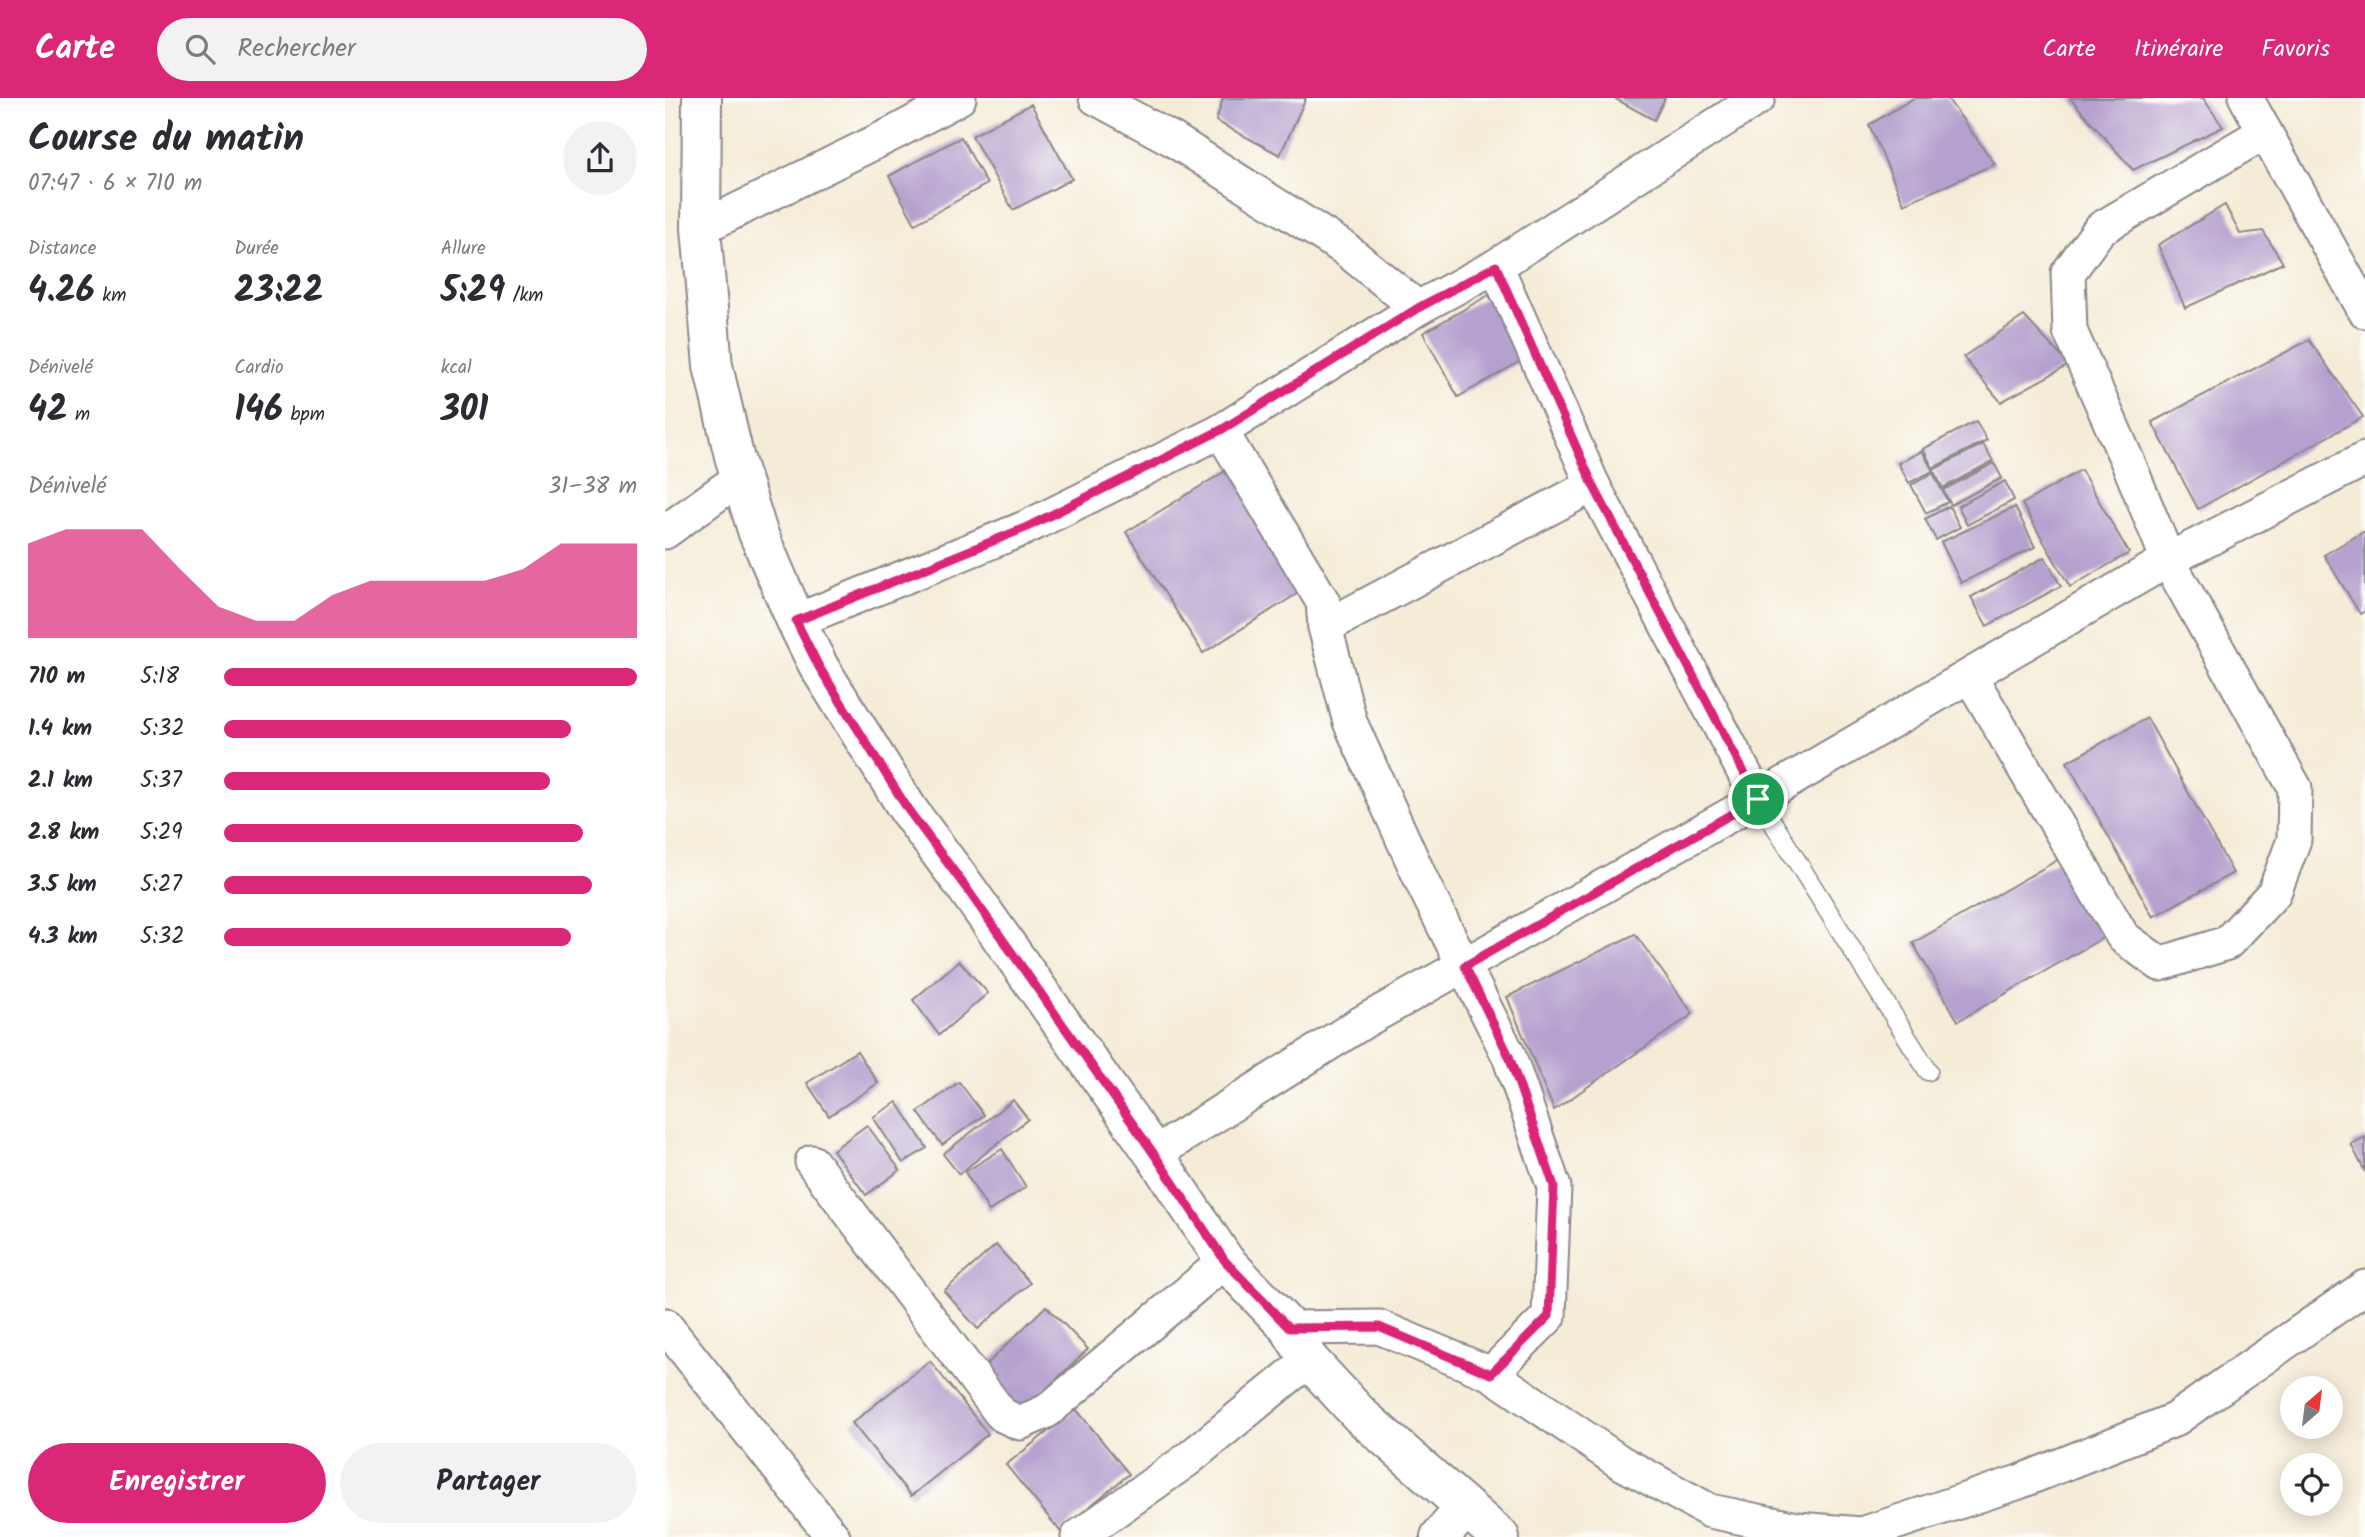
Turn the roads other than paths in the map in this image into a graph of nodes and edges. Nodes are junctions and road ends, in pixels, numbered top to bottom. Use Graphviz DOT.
graph roads {
  1 [pos="702,98"];
  2 [pos="959,98"];
  3 [pos="1096,98"];
  4 [pos="1758,98"];
  5 [pos="2246,98"];
  6 [pos="2265,132"];
  7 [pos="701,228"];
  8 [pos="1496,266"];
  9 [pos="1418,308"];
  10 [pos="2365,311"];
  11 [pos="1221,430"];
  12 [pos="2365,458"];
  13 [pos="741,477"];
  14 [pos="1593,485"];
  15 [pos="665,532"];
  16 [pos="2168,560"];
  17 [pos="796,621"];
  18 [pos="1325,626"];
  19 [pos="1970,676"];
  20 [pos="1758,799"];
  21 [pos="1465,966"];
  22 [pos="1928,1071"];
  23 [pos="1154,1154"];
  24 [pos="812,1162"];
  25 [pos="1225,1261"];
  26 [pos="2365,1287"];
  27 [pos="665,1325"];
  28 [pos="1289,1328"];
  29 [pos="1309,1360"];
  30 [pos="1491,1374"];
  31 [pos="1465,1508"];
  32 [pos="834,1537"];
  33 [pos="1078,1537"];
  34 [pos="1440,1537"];
  35 [pos="1500,1537"];
  1 -- 7 [label="street"];
  2 -- 7 [label="street"];
  3 -- 9 [label="street"];
  4 -- 8 [label="street"];
  5 -- 6 [label="street"];
  6 -- 10 [label="street"];
  6 -- 16 [label="street"];
  7 -- 13 [label="street"];
  8 -- 9 [label="street"];
  8 -- 14 [label="street"];
  9 -- 11 [label="street"];
  11 -- 17 [label="street"];
  11 -- 18 [label="street"];
  12 -- 16 [label="street"];
  13 -- 15 [label="street"];
  13 -- 17 [label="street"];
  14 -- 18 [label="street"];
  14 -- 20 [label="street"];
  16 -- 19 [label="street"];
  16 -- 19 [label="street"];
  17 -- 23 [label="street"];
  18 -- 21 [label="street"];
  19 -- 20 [label="street"];
  20 -- 21 [label="street"];
  20 -- 22 [label="lane"];
  21 -- 23 [label="street"];
  21 -- 30 [label="street"];
  23 -- 25 [label="street"];
  24 -- 25 [label="street"];
  25 -- 28 [label="street"];
  26 -- 30 [label="street"];
  27 -- 32 [label="street"];
  28 -- 29 [label="street"];
  28 -- 30 [label="street"];
  29 -- 31 [label="street"];
  29 -- 33 [label="street"];
  31 -- 34 [label="street"];
  31 -- 35 [label="street"];
}
